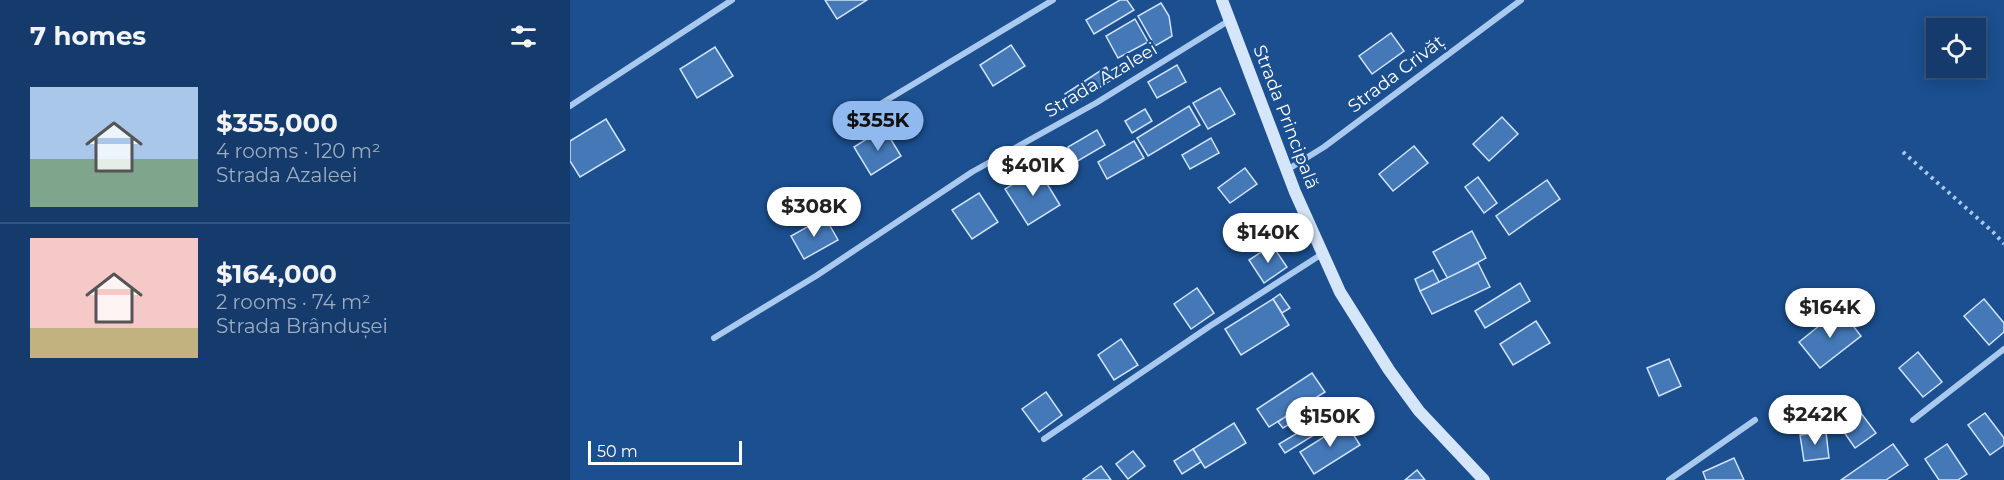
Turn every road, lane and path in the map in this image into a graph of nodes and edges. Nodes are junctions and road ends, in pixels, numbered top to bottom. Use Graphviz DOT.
graph roads {
  1 [pos="732,0"];
  2 [pos="1053,0"];
  3 [pos="1222,0"];
  4 [pos="1521,0"];
  5 [pos="1230,21"];
  6 [pos="570,106"];
  7 [pos="839,129"];
  8 [pos="1903,152"];
  9 [pos="1287,170"];
  10 [pos="2004,244"];
  11 [pos="1322,254"];
  12 [pos="714,338"];
  13 [pos="2004,349"];
  14 [pos="1755,420"];
  15 [pos="1913,420"];
  16 [pos="1044,439"];
  17 [pos="1484,480"];
  18 [pos="1669,480"];
  1 -- 6 [label="street"];
  2 -- 7 [label="street"];
  3 -- 5 [label="main road, Strada Principală"];
  4 -- 9 [label="street, Strada Crivăț"];
  5 -- 9 [label="main road, Strada Principală"];
  5 -- 12 [label="street, Strada Azaleei"];
  8 -- 10 [label="path"];
  9 -- 11 [label="main road, Strada Principală"];
  11 -- 16 [label="street"];
  11 -- 17 [label="main road, Strada Principală"];
  13 -- 15 [label="street"];
  14 -- 18 [label="street"];
}
